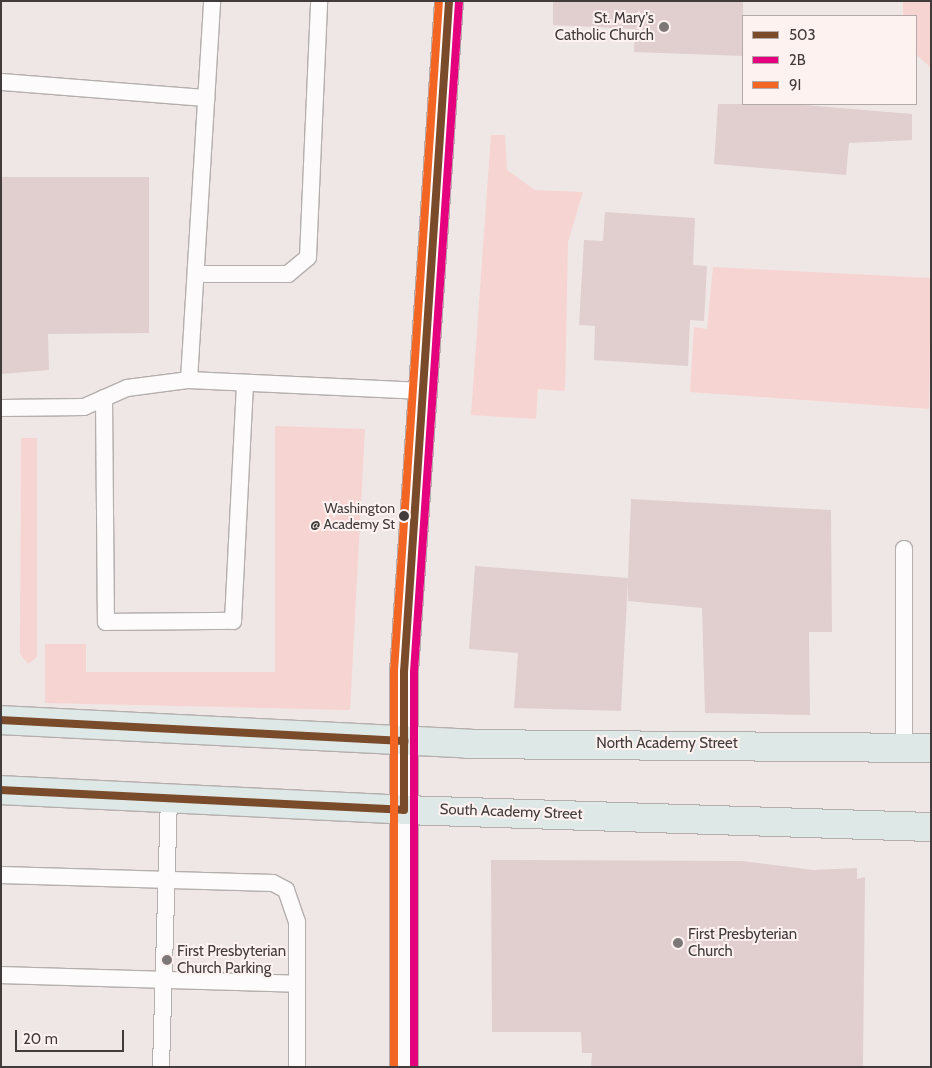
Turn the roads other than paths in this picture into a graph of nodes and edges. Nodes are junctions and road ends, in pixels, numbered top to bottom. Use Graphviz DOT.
graph roads {
  1 [pos="212,1"];
  2 [pos="319,1"];
  3 [pos="449,1"];
  4 [pos="1,82"];
  5 [pos="206,98"];
  6 [pos="196,274"];
  7 [pos="190,380"];
  8 [pos="245,384"];
  9 [pos="423,391"];
  10 [pos="104,398"];
  11 [pos="1,408"];
  12 [pos="904,549"];
  13 [pos="1,720"];
  14 [pos="404,741"];
  15 [pos="904,746"];
  16 [pos="931,748"];
  17 [pos="1,790"];
  18 [pos="169,796"];
  19 [pos="404,810"];
  20 [pos="931,827"];
  21 [pos="1,875"];
  22 [pos="168,880"];
  23 [pos="1,975"];
  24 [pos="164,977"];
  25 [pos="297,984"];
  26 [pos="161,1067"];
  27 [pos="297,1067"];
  28 [pos="404,1067"];
  1 -- 5 [label="lane"];
  2 -- 6 [label="lane"];
  3 -- 9 [label="street"];
  4 -- 5 [label="lane"];
  5 -- 6 [label="lane"];
  6 -- 7 [label="lane"];
  7 -- 8 [label="lane"];
  7 -- 10 [label="lane"];
  8 -- 9 [label="lane"];
  8 -- 10 [label="lane"];
  9 -- 14 [label="street"];
  10 -- 11 [label="lane"];
  12 -- 15 [label="lane"];
  13 -- 14 [label="highway"];
  14 -- 15 [label="highway, North Academy Street"];
  14 -- 19 [label="street"];
  15 -- 16 [label="highway, North Academy Street"];
  17 -- 18 [label="highway, South Academy Street"];
  18 -- 19 [label="highway, South Academy Street"];
  18 -- 22 [label="lane"];
  19 -- 20 [label="highway, South Academy Street"];
  19 -- 28 [label="street"];
  21 -- 22 [label="lane"];
  22 -- 24 [label="lane"];
  22 -- 25 [label="lane"];
  23 -- 24 [label="lane"];
  24 -- 25 [label="lane"];
  24 -- 26 [label="lane"];
  25 -- 27 [label="lane"];
}
